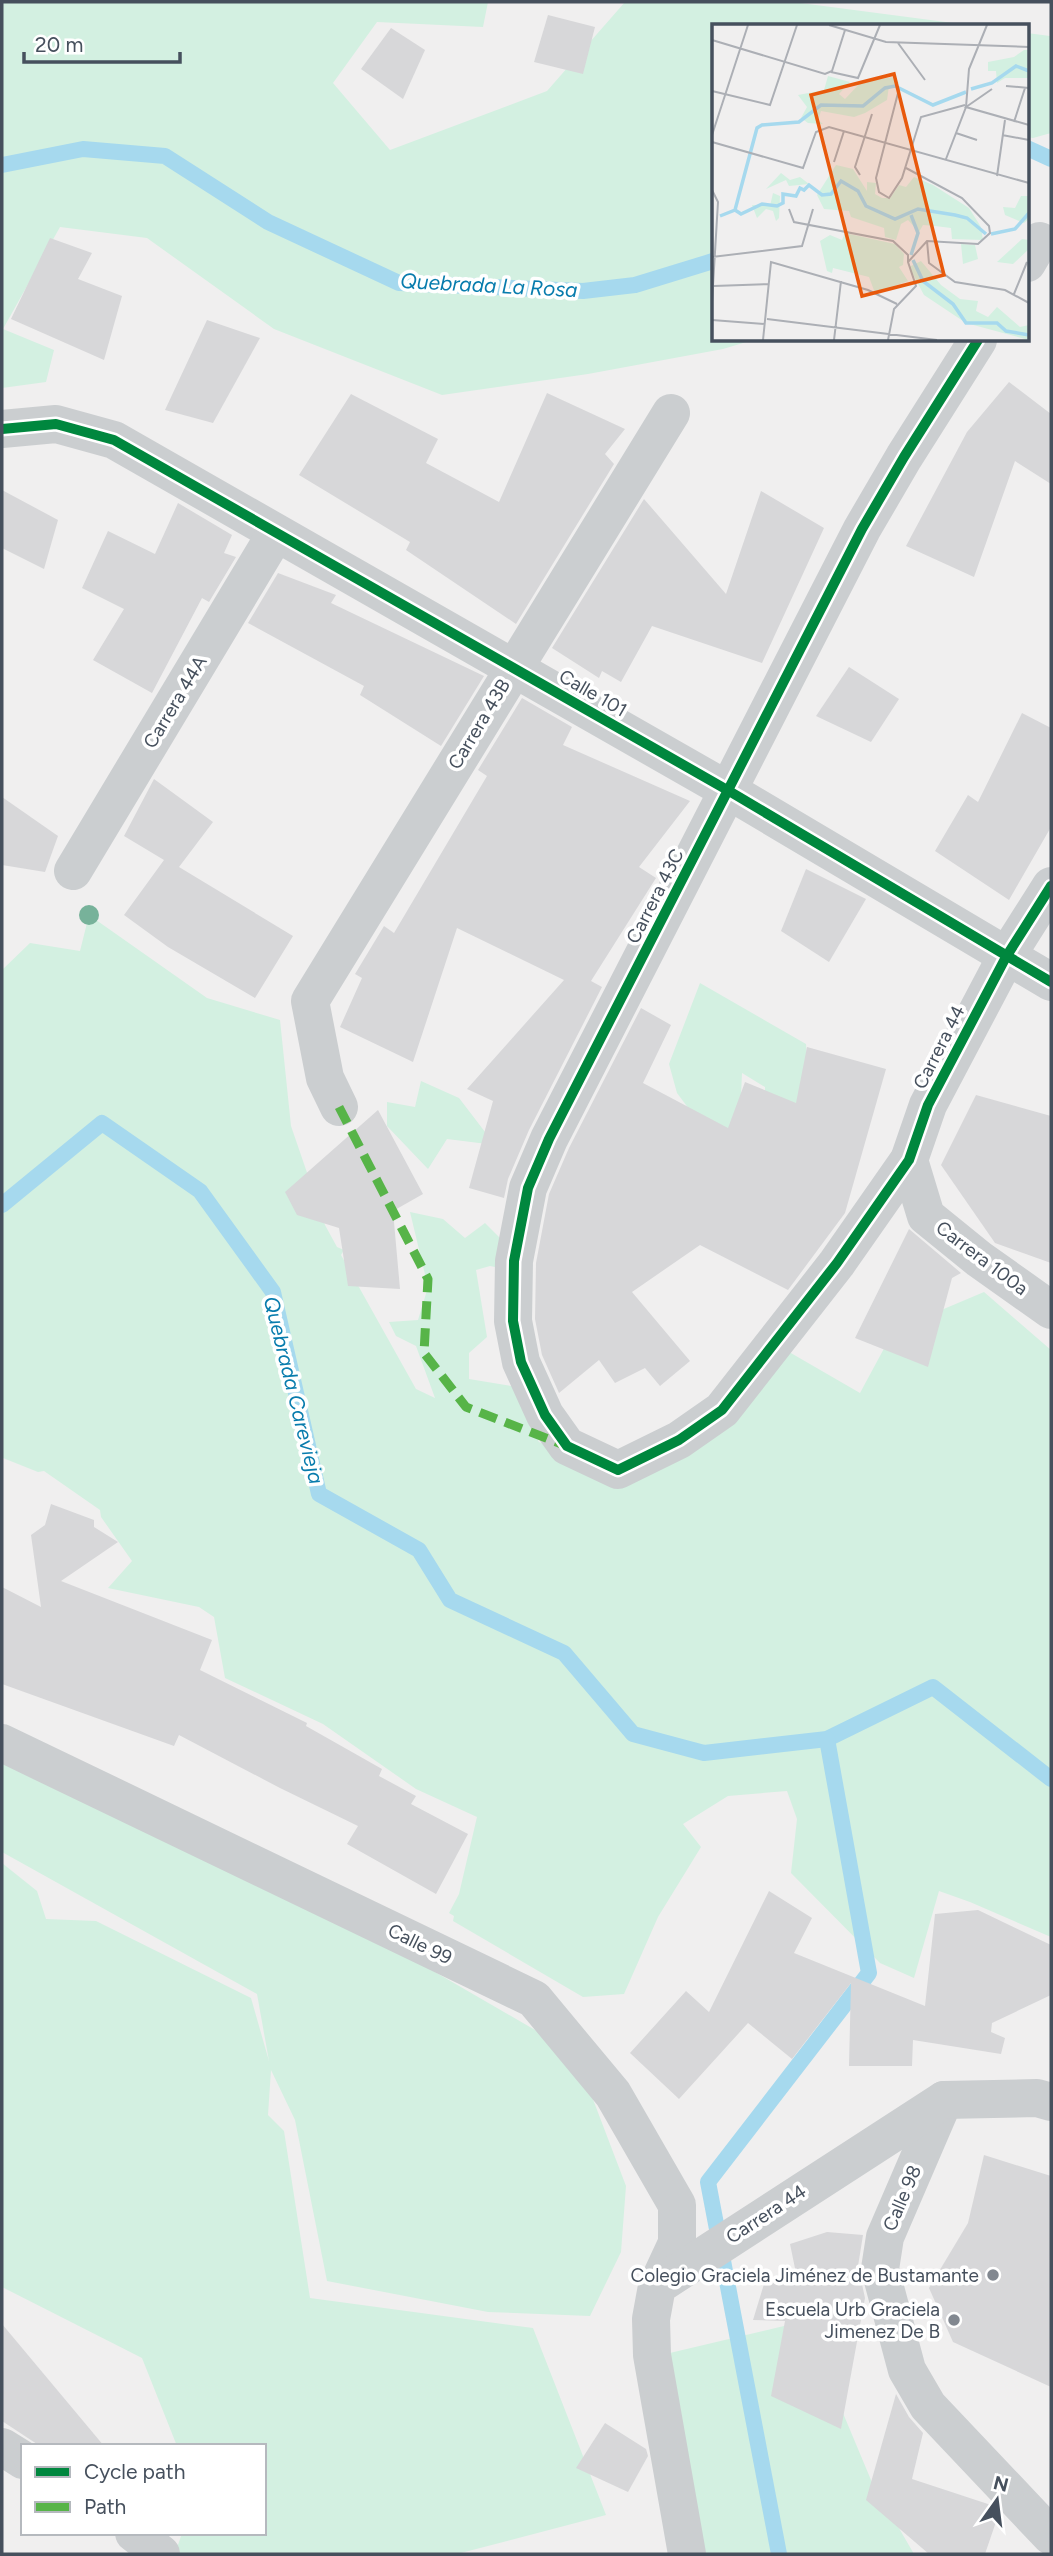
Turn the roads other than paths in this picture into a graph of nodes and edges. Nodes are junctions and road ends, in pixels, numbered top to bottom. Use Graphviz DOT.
graph roads {
  1 [pos="977,341"];
  2 [pos="671,413"];
  3 [pos="2,429"];
  4 [pos="276,533"];
  5 [pos="513,668"];
  6 [pos="729,791"];
  7 [pos="73,871"];
  8 [pos="1051,886"];
  9 [pos="1006,957"];
  10 [pos="1051,982"];
  11 [pos="339,1107"];
  12 [pos="909,1160"];
  13 [pos="1051,1310"];
  14 [pos="614,1469"];
  15 [pos="2,1743"];
  16 [pos="944,2100"];
  17 [pos="1051,2102"];
  18 [pos="657,2286"];
  19 [pos="2,2447"];
  20 [pos="21,2459"];
  21 [pos="137,2535"];
  22 [pos="1051,2536"];
  23 [pos="162,2554"];
  24 [pos="688,2554"];
  1 -- 6 [label="street, Carrera 43C"];
  2 -- 5 [label="street, Carrera 43B"];
  3 -- 4 [label="street, Calle 101"];
  4 -- 5 [label="street, Calle 101"];
  4 -- 7 [label="street, Carrera 44A"];
  5 -- 6 [label="street, Calle 101"];
  5 -- 11 [label="street, Carrera 43B"];
  6 -- 9 [label="street, Calle 101"];
  6 -- 14 [label="street, Carrera 43C"];
  8 -- 9 [label="street, Carrera 44"];
  9 -- 10 [label="street, Calle 101"];
  9 -- 12 [label="street, Carrera 44"];
  12 -- 13 [label="street, Carrera 100a"];
  12 -- 14 [label="street, Carrera 44"];
  15 -- 18 [label="street, Calle 99"];
  16 -- 17 [label="street"];
  16 -- 18 [label="street, Carrera 44"];
  16 -- 22 [label="street, Calle 98"];
  18 -- 24 [label="street"];
  19 -- 20 [label="street"];
  21 -- 23 [label="street"];
}
